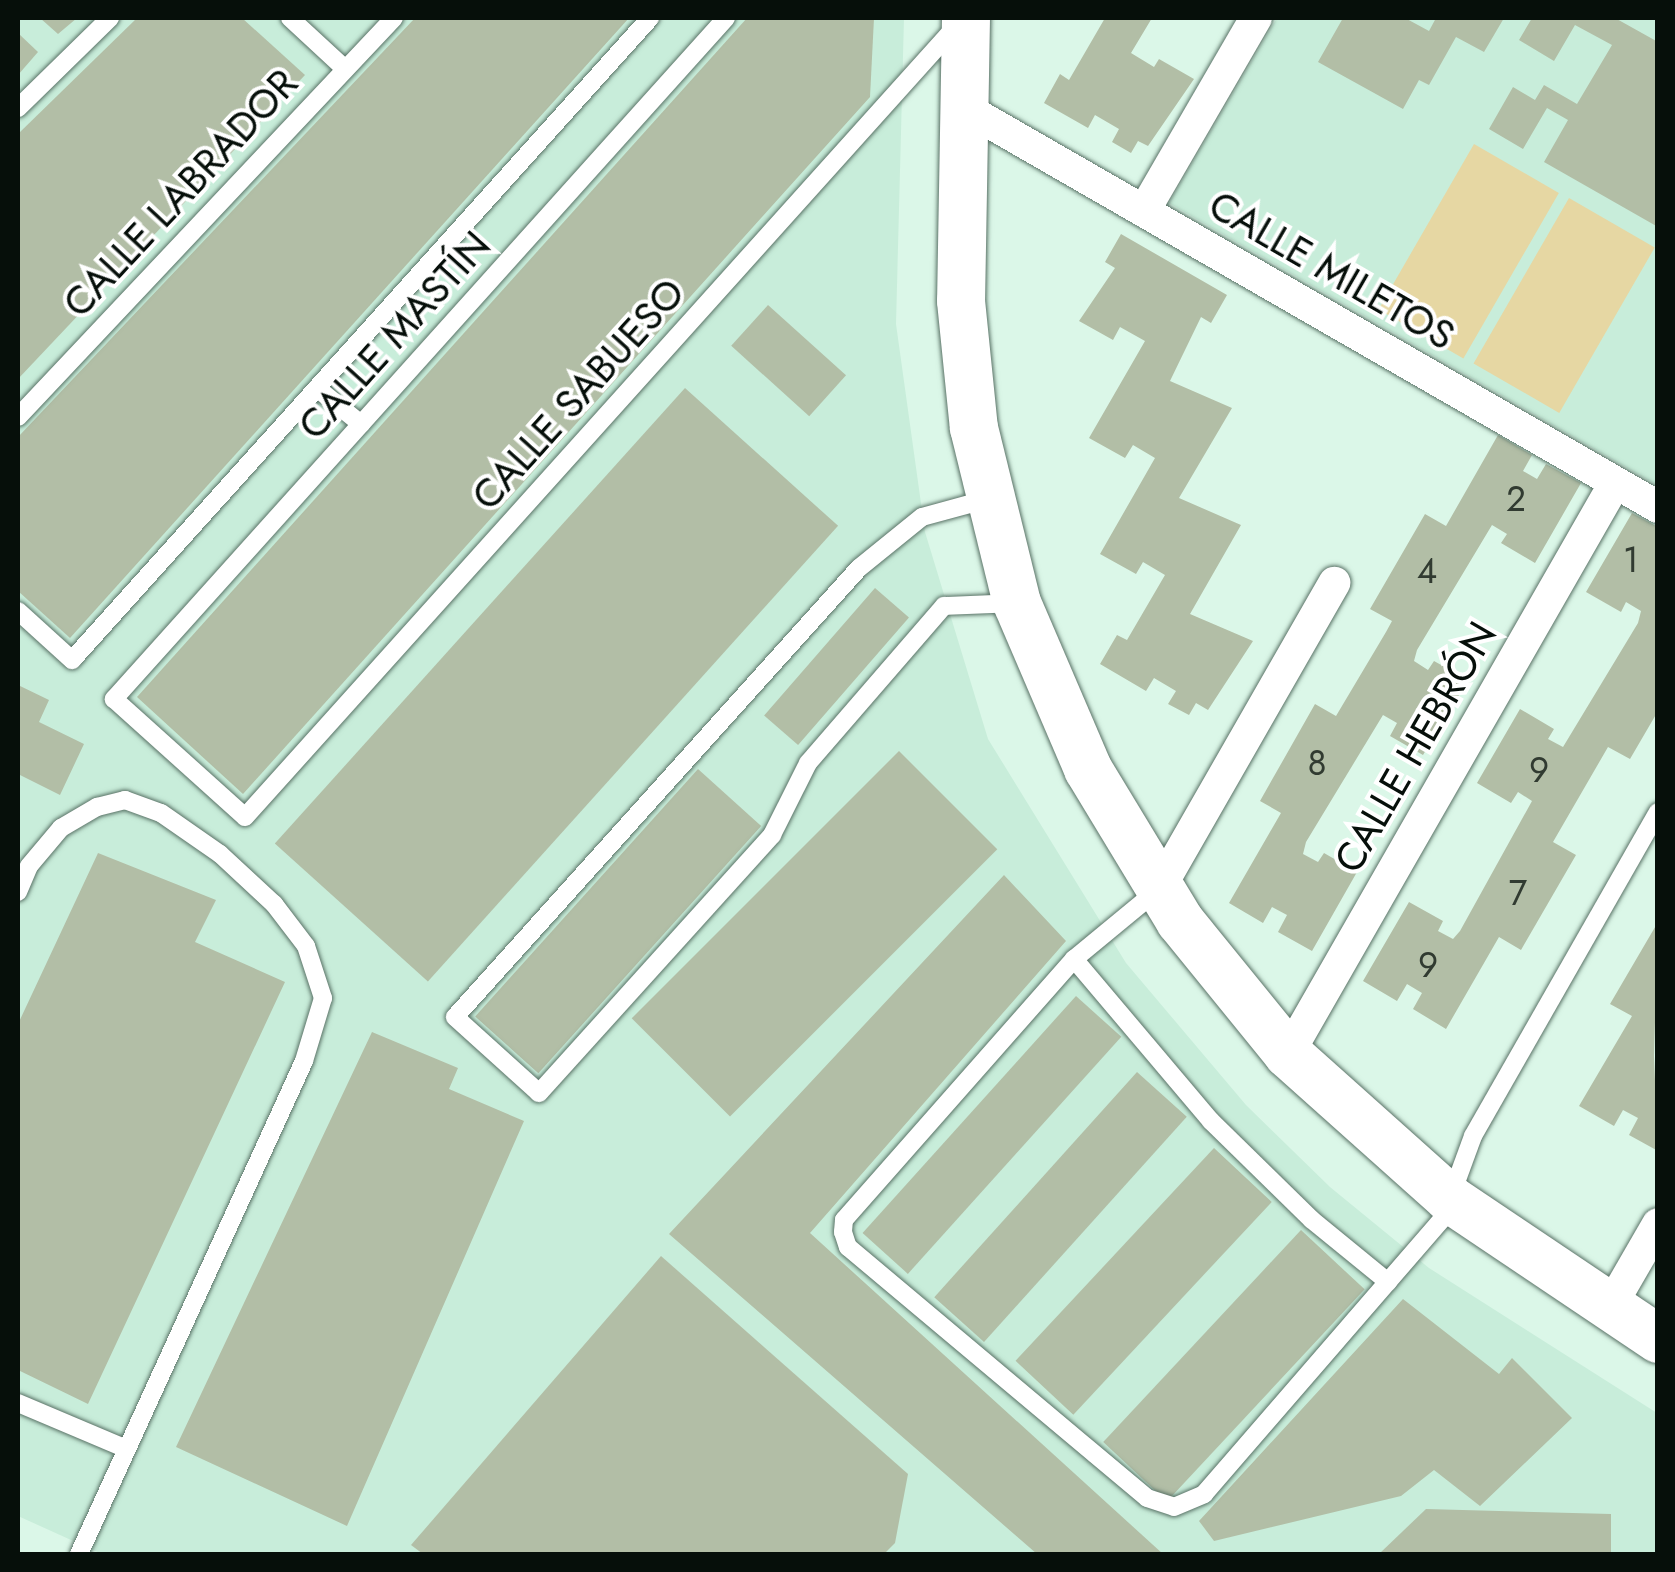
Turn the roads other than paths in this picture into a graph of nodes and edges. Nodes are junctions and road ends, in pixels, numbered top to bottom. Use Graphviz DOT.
graph roads {
  1 [pos="110,18"];
  2 [pos="290,18"];
  3 [pos="394,18"];
  4 [pos="650,18"];
  5 [pos="726,18"];
  6 [pos="965,18"];
  7 [pos="1256,18"];
  8 [pos="345,69"];
  9 [pos="963,107"];
  10 [pos="18,108"];
  11 [pos="1144,211"];
  12 [pos="317,388"];
  13 [pos="18,416"];
  14 [pos="361,424"];
  15 [pos="1615,483"];
  16 [pos="988,498"];
  17 [pos="1658,507"];
  18 [pos="1334,583"];
  19 [pos="1017,603"];
  20 [pos="18,610"];
  21 [pos="114,699"];
  22 [pos="1658,812"];
  23 [pos="1159,889"];
  24 [pos="18,892"];
  25 [pos="1074,958"];
  26 [pos="1288,1054"];
  27 [pos="1450,1199"];
  28 [pos="1658,1224"];
  29 [pos="1388,1282"];
  30 [pos="1609,1309"];
  31 [pos="1658,1339"];
  32 [pos="18,1402"];
  33 [pos="127,1449"];
  34 [pos="79,1554"];
  1 -- 10 [label="lane"];
  2 -- 8 [label="lane"];
  3 -- 8 [label="lane, CALLE LABRADOR"];
  4 -- 12 [label="lane, CALLE MASTÍN"];
  5 -- 14 [label="lane, CALLE MASTÍN"];
  6 -- 9 [label="street"];
  6 -- 21 [label="lane, CALLE SABUESO"];
  7 -- 11 [label="street"];
  8 -- 13 [label="lane, CALLE LABRADOR"];
  9 -- 11 [label="street, CALLE MILETOS"];
  9 -- 16 [label="street"];
  11 -- 15 [label="street, CALLE MILETOS"];
  12 -- 14 [label="lane"];
  12 -- 20 [label="lane, CALLE MASTÍN"];
  14 -- 21 [label="lane, CALLE MASTÍN"];
  15 -- 17 [label="street, CALLE MILETOS"];
  15 -- 26 [label="street, CALLE HEBRÓN"];
  16 -- 19 [label="street"];
  16 -- 19 [label="lane"];
  18 -- 23 [label="street"];
  19 -- 23 [label="street"];
  22 -- 27 [label="lane"];
  23 -- 25 [label="lane"];
  23 -- 26 [label="street"];
  24 -- 33 [label="lane"];
  25 -- 29 [label="lane"];
  25 -- 29 [label="lane"];
  26 -- 27 [label="street"];
  27 -- 29 [label="lane"];
  27 -- 30 [label="street"];
  28 -- 30 [label="street"];
  30 -- 31 [label="street"];
  32 -- 33 [label="lane"];
  33 -- 34 [label="lane"];
}
